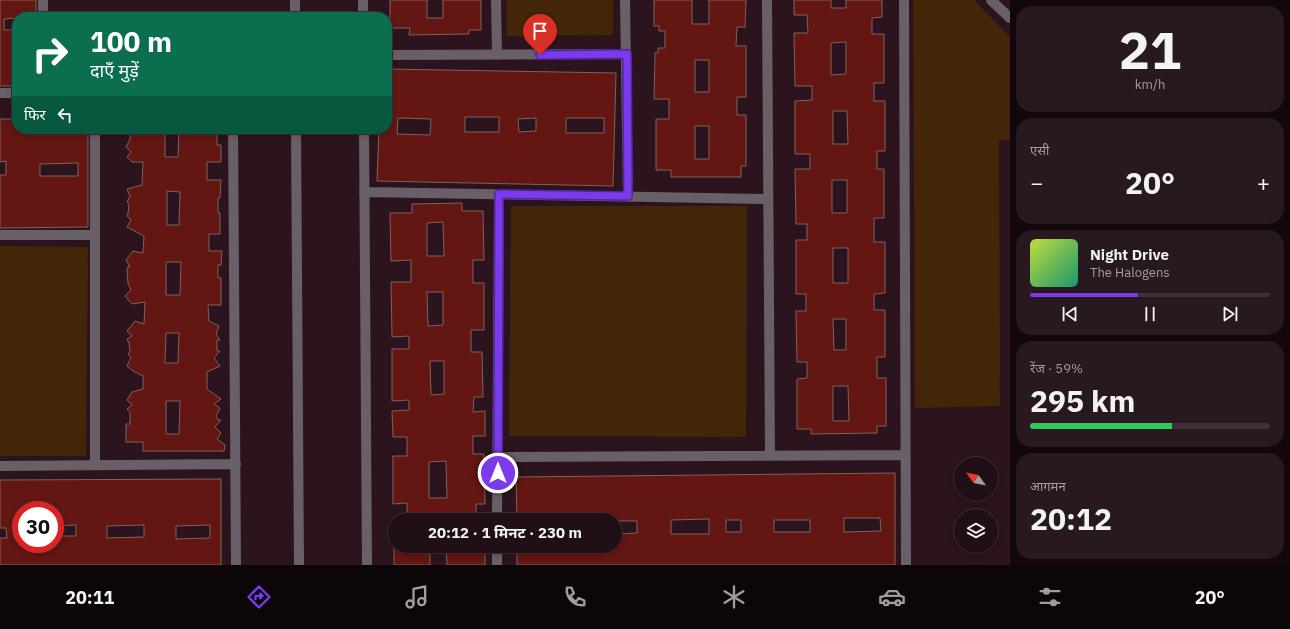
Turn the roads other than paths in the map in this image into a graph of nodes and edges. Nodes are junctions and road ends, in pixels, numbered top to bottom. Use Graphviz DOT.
graph roads {
  1 [pos="43,0"];
  2 [pos="295,0"];
  3 [pos="363,0"];
  4 [pos="496,0"];
  5 [pos="625,0"];
  6 [pos="767,0"];
  7 [pos="904,0"];
  8 [pos="992,0"];
  9 [pos="43,12"];
  10 [pos="295,12"];
  11 [pos="363,12"];
  12 [pos="1010,18"];
  13 [pos="627,54"];
  14 [pos="392,55"];
  15 [pos="497,55"];
  16 [pos="0,93"];
  17 [pos="12,93"];
  18 [pos="95,134"];
  19 [pos="233,134"];
  20 [pos="296,134"];
  21 [pos="364,134"];
  22 [pos="364,192"];
  23 [pos="499,194"];
  24 [pos="628,196"];
  25 [pos="768,198"];
  26 [pos="0,235"];
  27 [pos="95,235"];
  28 [pos="770,455"];
  29 [pos="906,455"];
  30 [pos="498,457"];
  31 [pos="236,464"];
  32 [pos="0,466"];
  33 [pos="95,466"];
  34 [pos="497,513"];
  35 [pos="497,553"];
  36 [pos="236,565"];
  37 [pos="299,565"];
  38 [pos="368,565"];
  39 [pos="497,565"];
  40 [pos="906,565"];
  1 -- 9 [label="street"];
  2 -- 10 [label="street"];
  3 -- 11 [label="street"];
  4 -- 15 [label="street"];
  5 -- 13 [label="street"];
  6 -- 25 [label="street"];
  7 -- 29 [label="street"];
  8 -- 12 [label="street"];
  13 -- 15 [label="street"];
  13 -- 24 [label="street"];
  14 -- 15 [label="street"];
  16 -- 17 [label="street"];
  18 -- 27 [label="street"];
  19 -- 31 [label="street"];
  20 -- 37 [label="street"];
  21 -- 22 [label="street"];
  22 -- 23 [label="street"];
  22 -- 38 [label="street"];
  23 -- 24 [label="street"];
  23 -- 30 [label="street"];
  24 -- 25 [label="street"];
  25 -- 28 [label="street"];
  26 -- 27 [label="street"];
  27 -- 33 [label="street"];
  28 -- 29 [label="street"];
  28 -- 30 [label="street"];
  29 -- 40 [label="street"];
  30 -- 34 [label="street"];
  31 -- 33 [label="street"];
  31 -- 36 [label="street"];
  32 -- 33 [label="street"];
  35 -- 39 [label="street"];
}
